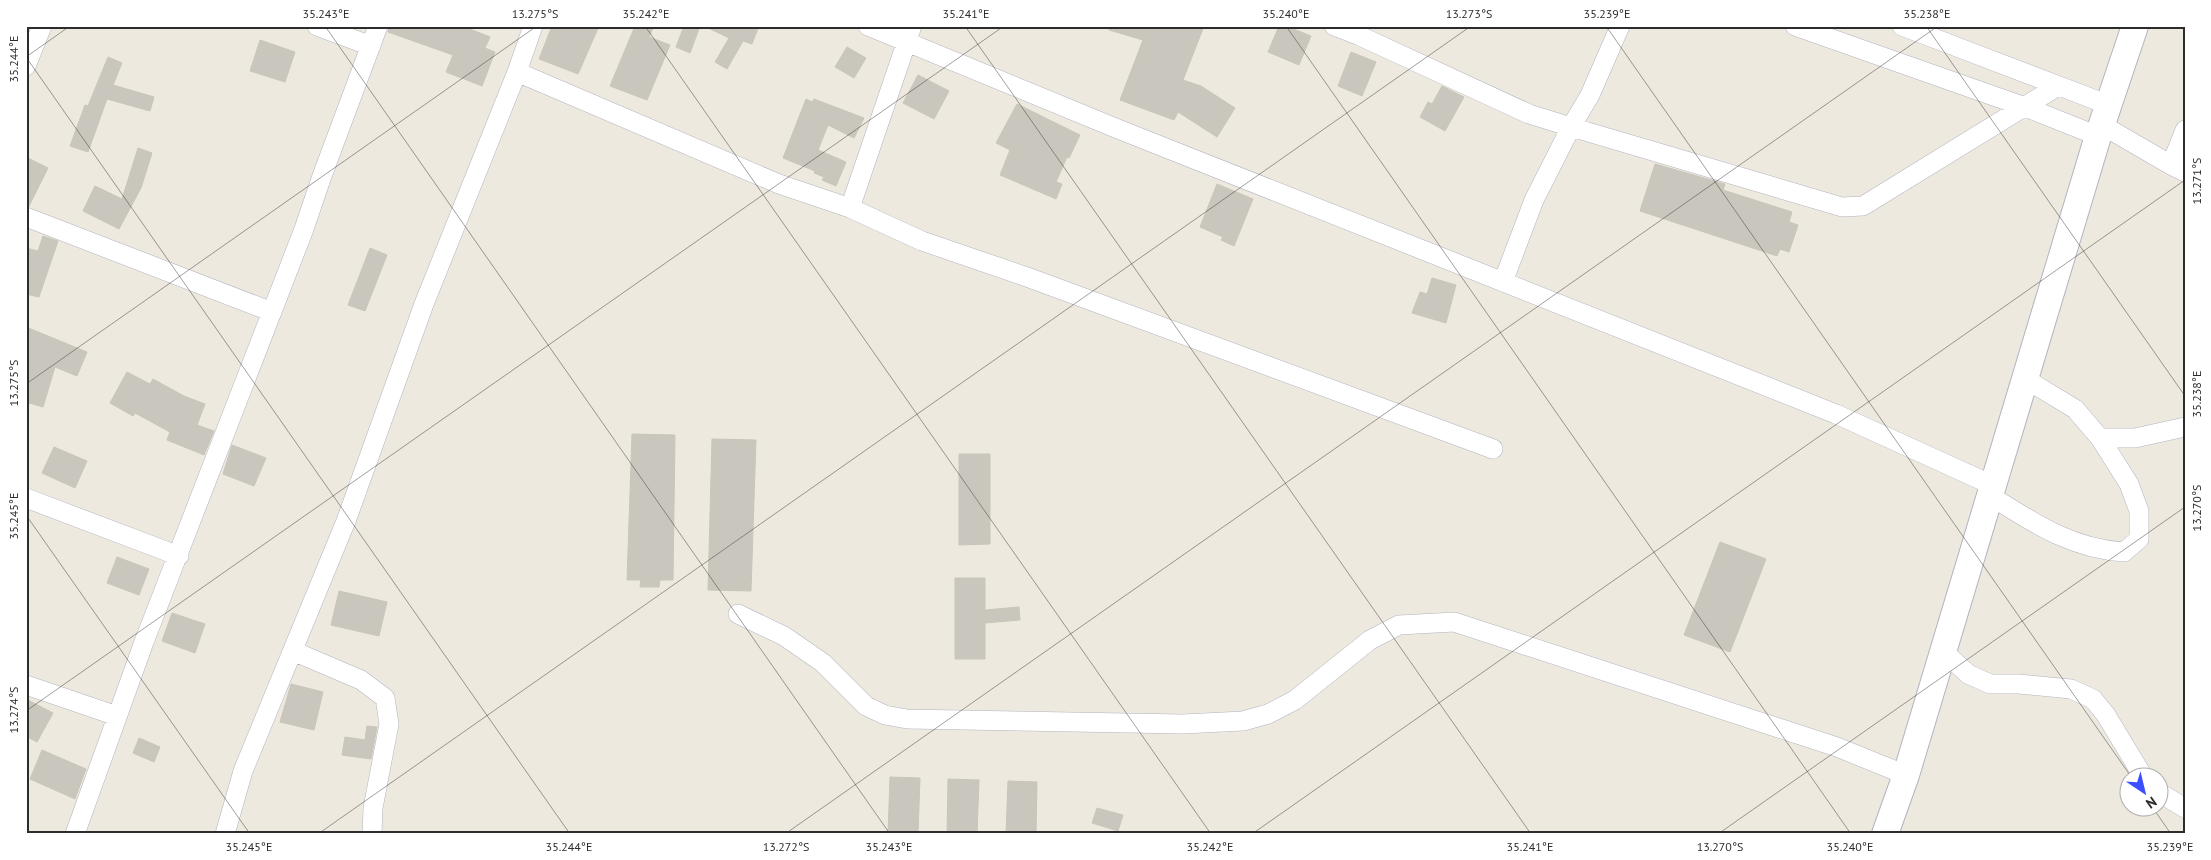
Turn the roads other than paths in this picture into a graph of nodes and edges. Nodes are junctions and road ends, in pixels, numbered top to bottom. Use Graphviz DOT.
graph roads {
  1 [pos="42,26"];
  2 [pos="317,26"];
  3 [pos="378,26"];
  4 [pos="533,26"];
  5 [pos="868,26"];
  6 [pos="1334,26"];
  7 [pos="1620,26"];
  8 [pos="1794,26"];
  9 [pos="1902,26"];
  10 [pos="2135,26"];
  11 [pos="909,33"];
  12 [pos="371,46"];
  13 [pos="26,66"];
  14 [pos="517,72"];
  15 [pos="2058,86"];
  16 [pos="2025,107"];
  17 [pos="2103,122"];
  18 [pos="1571,127"];
  19 [pos="2185,130"];
  20 [pos="2178,169"];
  21 [pos="850,208"];
  22 [pos="26,217"];
  23 [pos="1503,282"];
  24 [pos="272,312"];
  25 [pos="2024,378"];
  26 [pos="2185,427"];
  27 [pos="2100,438"];
  28 [pos="1493,449"];
  29 [pos="1990,490"];
  30 [pos="26,498"];
  31 [pos="179,556"];
  32 [pos="738,614"];
  33 [pos="1943,651"];
  34 [pos="293,652"];
  35 [pos="26,685"];
  36 [pos="117,716"];
  37 [pos="2138,768"];
  38 [pos="1906,775"];
  39 [pos="2168,798"];
  40 [pos="2185,808"];
  41 [pos="75,834"];
  42 [pos="225,834"];
  43 [pos="372,834"];
  44 [pos="1885,834"];
  1 -- 13 [label="street"];
  2 -- 12 [label="street"];
  3 -- 12 [label="street"];
  4 -- 14 [label="street"];
  5 -- 11 [label="street"];
  6 -- 18 [label="street"];
  7 -- 18 [label="street"];
  8 -- 16 [label="street"];
  9 -- 15 [label="street"];
  10 -- 17 [label="street"];
  11 -- 21 [label="street"];
  11 -- 23 [label="street"];
  12 -- 24 [label="street"];
  14 -- 21 [label="street"];
  14 -- 34 [label="street"];
  15 -- 16 [label="street"];
  15 -- 17 [label="street"];
  16 -- 17 [label="street"];
  16 -- 18 [label="street"];
  17 -- 20 [label="street"];
  17 -- 25 [label="street"];
  18 -- 23 [label="street"];
  19 -- 20 [label="street"];
  21 -- 28 [label="street"];
  22 -- 24 [label="street"];
  23 -- 29 [label="street"];
  24 -- 31 [label="street"];
  25 -- 27 [label="street"];
  25 -- 29 [label="street"];
  26 -- 27 [label="street"];
  27 -- 29 [label="street"];
  29 -- 33 [label="street"];
  30 -- 31 [label="street"];
  31 -- 36 [label="street"];
  32 -- 38 [label="street"];
  33 -- 37 [label="street"];
  33 -- 38 [label="street"];
  34 -- 42 [label="street"];
  34 -- 43 [label="street"];
  35 -- 36 [label="street"];
  36 -- 41 [label="street"];
  38 -- 44 [label="street"];
  39 -- 40 [label="street"];
}
